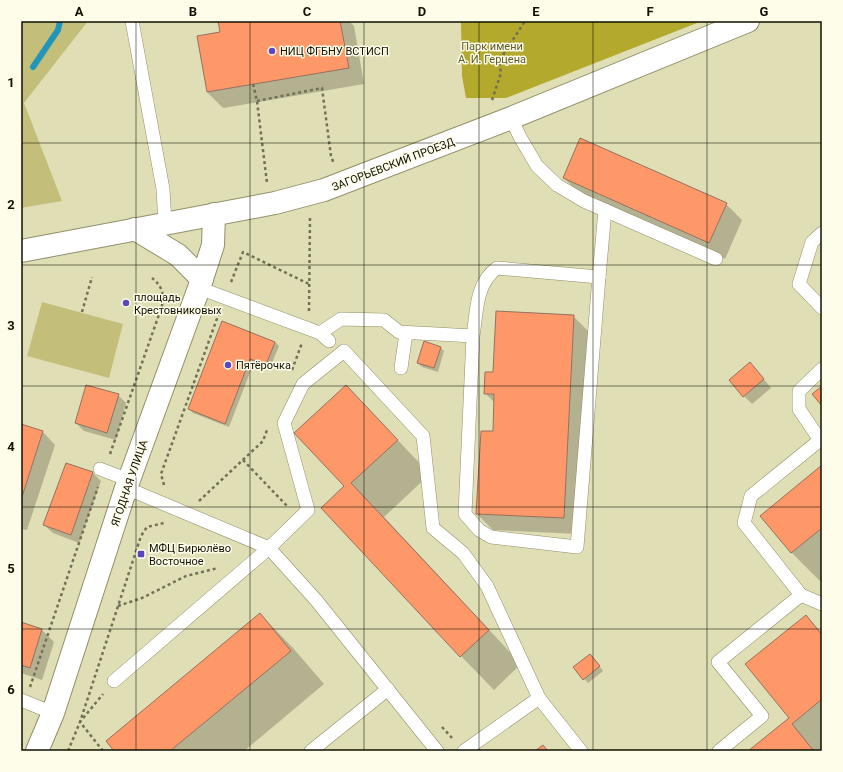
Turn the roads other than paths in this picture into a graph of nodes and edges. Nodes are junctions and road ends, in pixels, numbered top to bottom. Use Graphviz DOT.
graph roads {
  1 [pos="132,21"];
  2 [pos="748,21"];
  3 [pos="511,118"];
  4 [pos="605,210"];
  5 [pos="214,214"];
  6 [pos="166,223"];
  7 [pos="135,229"];
  8 [pos="822,233"];
  9 [pos="21,251"];
  10 [pos="716,259"];
  11 [pos="599,277"];
  12 [pos="200,284"];
  13 [pos="822,308"];
  14 [pos="406,333"];
  15 [pos="473,336"];
  16 [pos="401,368"];
  17 [pos="822,369"];
  18 [pos="102,470"];
  19 [pos="128,484"];
  20 [pos="269,548"];
  21 [pos="801,596"];
  22 [pos="822,604"];
  23 [pos="114,681"];
  24 [pos="388,689"];
  25 [pos="539,698"];
  26 [pos="23,701"];
  27 [pos="53,713"];
  28 [pos="37,751"];
  29 [pos="312,751"];
  30 [pos="437,751"];
  31 [pos="464,751"];
  32 [pos="581,751"];
  33 [pos="719,751"];
  1 -- 6 [label="lane"];
  2 -- 3 [label="street, ЗАГОРЬЕВСКИЙ ПРОЕЗД"];
  3 -- 4 [label="lane"];
  3 -- 5 [label="street, ЗАГОРЬЕВСКИЙ ПРОЕЗД"];
  4 -- 10 [label="lane"];
  4 -- 11 [label="lane"];
  5 -- 6 [label="street, ЗАГОРЬЕВСКИЙ ПРОЕЗД"];
  5 -- 12 [label="street, ЯГОДНАЯ УЛИЦА"];
  6 -- 7 [label="street, ЗАГОРЬЕВСКИЙ ПРОЕЗД"];
  7 -- 9 [label="street, ЗАГОРЬЕВСКИЙ ПРОЕЗД"];
  7 -- 12 [label="street"];
  8 -- 13 [label="lane"];
  11 -- 15 [label="lane"];
  11 -- 15 [label="lane"];
  12 -- 14 [label="lane"];
  12 -- 19 [label="street, ЯГОДНАЯ УЛИЦА"];
  14 -- 15 [label="lane"];
  14 -- 16 [label="lane"];
  17 -- 21 [label="lane"];
  18 -- 19 [label="lane"];
  19 -- 20 [label="lane"];
  19 -- 27 [label="street, ЯГОДНАЯ УЛИЦА"];
  20 -- 23 [label="lane"];
  20 -- 24 [label="lane"];
  20 -- 25 [label="lane"];
  21 -- 22 [label="lane"];
  21 -- 33 [label="lane"];
  24 -- 29 [label="lane"];
  24 -- 30 [label="lane"];
  25 -- 31 [label="lane"];
  25 -- 32 [label="lane"];
  26 -- 27 [label="lane"];
  27 -- 28 [label="street, ЯГОДНАЯ УЛИЦА"];
}
